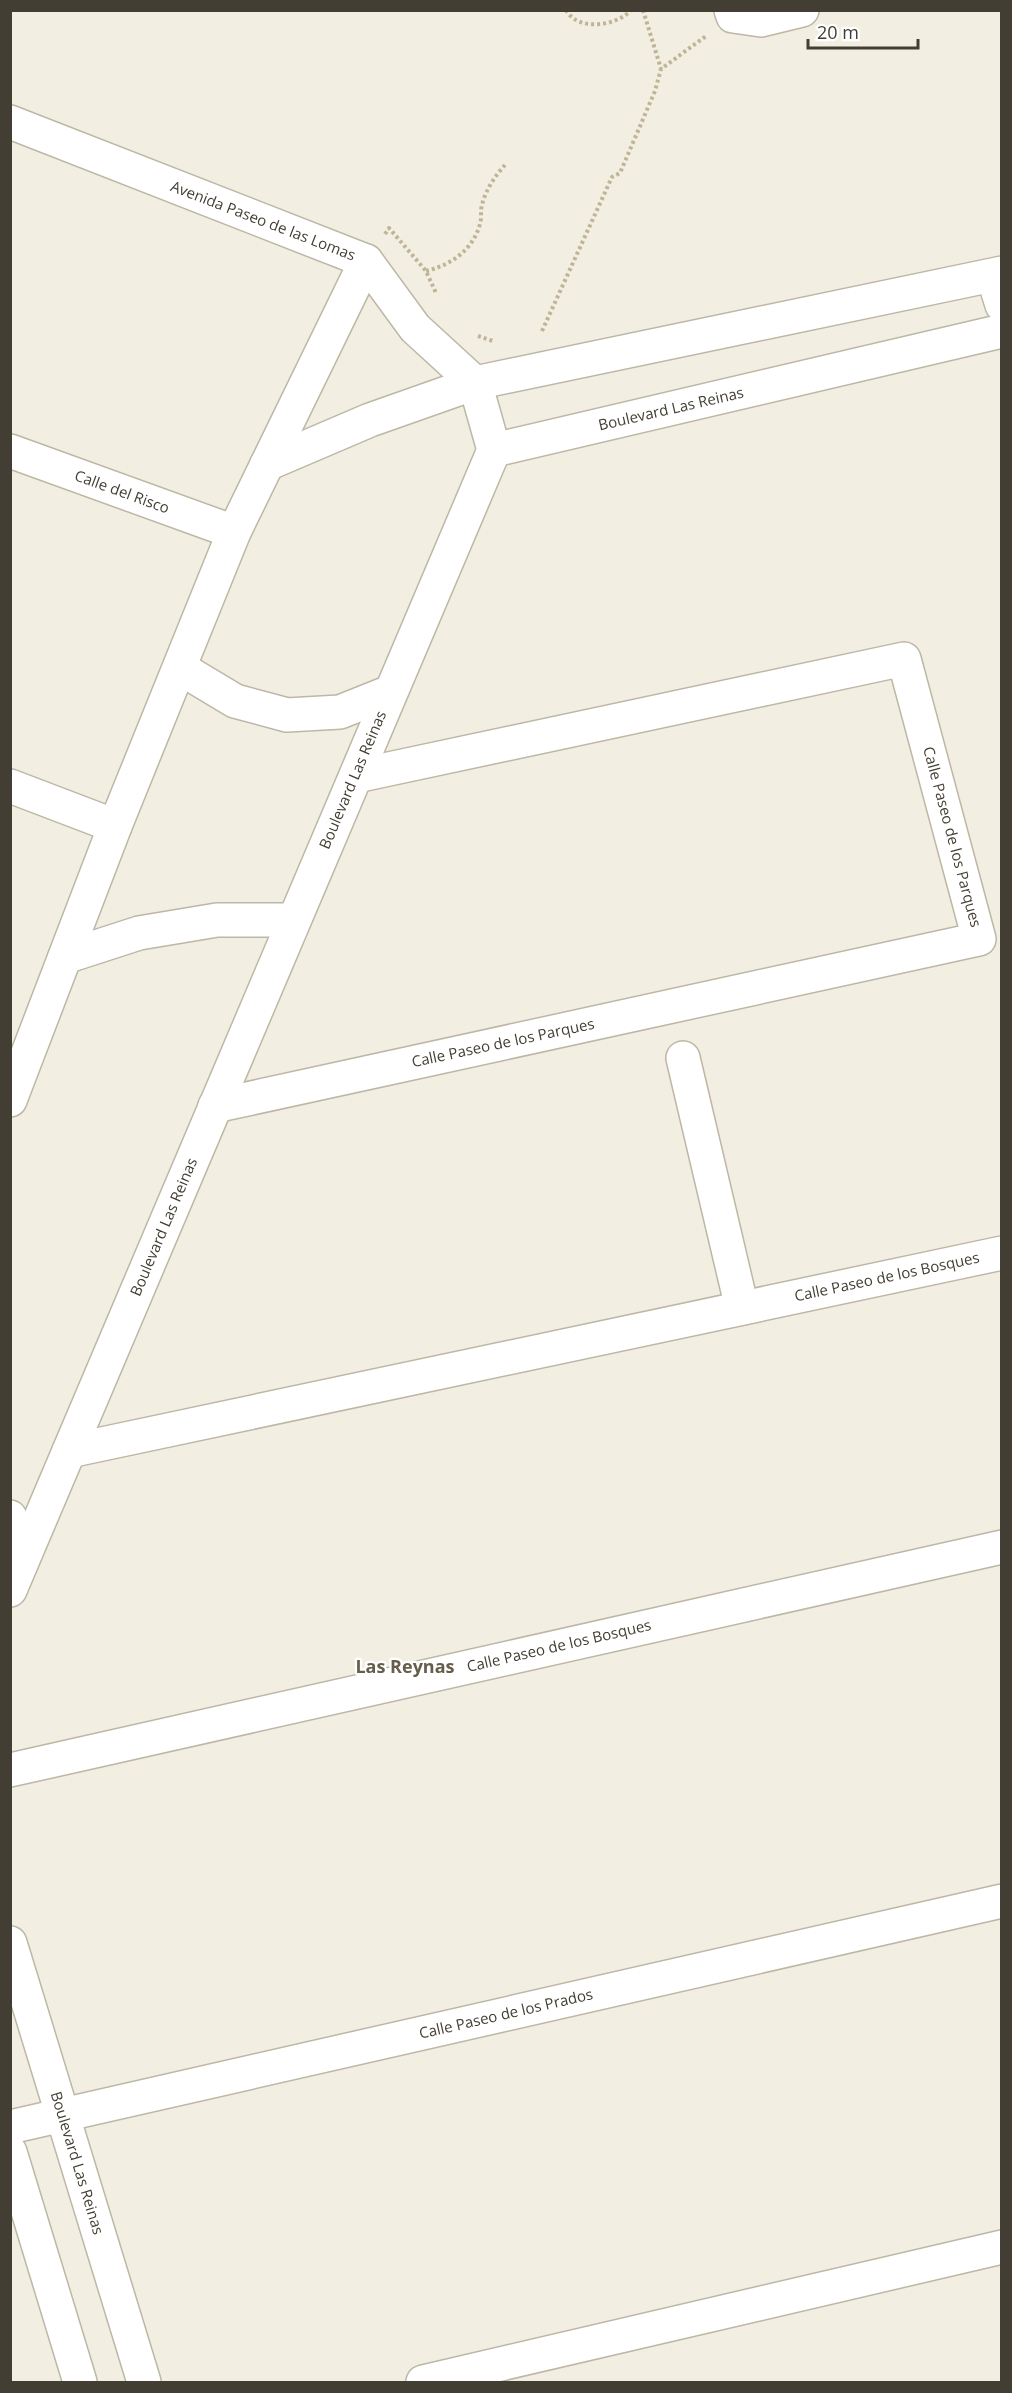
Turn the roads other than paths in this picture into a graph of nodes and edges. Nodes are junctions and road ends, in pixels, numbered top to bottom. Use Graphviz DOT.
graph roads {
  1 [pos="802,10"];
  2 [pos="732,13"];
  3 [pos="10,122"];
  4 [pos="366,261"];
  5 [pos="999,285"];
  6 [pos="1002,331"];
  7 [pos="475,384"];
  8 [pos="494,450"];
  9 [pos="10,451"];
  10 [pos="267,464"];
  11 [pos="234,532"];
  12 [pos="180,668"];
  13 [pos="390,692"];
  14 [pos="356,776"];
  15 [pos="10,786"];
  16 [pos="115,826"];
  17 [pos="294,920"];
  18 [pos="65,957"];
  19 [pos="683,1058"];
  20 [pos="10,1100"];
  21 [pos="215,1106"];
  22 [pos="1002,1253"];
  23 [pos="742,1308"];
  24 [pos="69,1451"];
  25 [pos="10,1517"];
  26 [pos="1002,1547"];
  27 [pos="14,1583"];
  28 [pos="10,1770"];
  29 [pos="1002,1901"];
  30 [pos="10,1942"];
  31 [pos="62,2115"];
  32 [pos="10,2127"];
  33 [pos="10,2152"];
  34 [pos="1002,2247"];
  35 [pos="80,2382"];
  36 [pos="144,2382"];
  37 [pos="423,2382"];
  1 -- 2 [label="street"];
  3 -- 4 [label="street, Avenida Paseo de las Lomas"];
  4 -- 7 [label="street, Avenida Paseo de las Lomas"];
  4 -- 10 [label="street"];
  5 -- 7 [label="street"];
  6 -- 8 [label="street, Boulevard Las Reinas"];
  7 -- 8 [label="street"];
  7 -- 10 [label="street"];
  8 -- 13 [label="street, Boulevard Las Reinas"];
  9 -- 11 [label="street, Calle del Risco"];
  10 -- 11 [label="street"];
  11 -- 12 [label="street"];
  12 -- 13 [label="street"];
  12 -- 16 [label="street"];
  13 -- 14 [label="street, Boulevard Las Reinas"];
  14 -- 17 [label="street, Boulevard Las Reinas"];
  14 -- 21 [label="street, Calle Paseo de los Parques"];
  15 -- 16 [label="street"];
  16 -- 18 [label="street"];
  17 -- 18 [label="street"];
  17 -- 21 [label="street, Boulevard Las Reinas"];
  18 -- 20 [label="street"];
  19 -- 23 [label="street"];
  21 -- 24 [label="street, Boulevard Las Reinas"];
  22 -- 23 [label="street, Calle Paseo de los Bosques"];
  23 -- 24 [label="street, Calle Paseo de los Bosques"];
  24 -- 27 [label="street, Boulevard Las Reinas"];
  25 -- 27 [label="street"];
  26 -- 28 [label="street, Calle Paseo de los Bosques"];
  29 -- 31 [label="street, Calle Paseo de los Prados"];
  30 -- 31 [label="street, Boulevard Las Reinas"];
  31 -- 32 [label="street, Calle Paseo de los Prados"];
  31 -- 36 [label="street, Boulevard Las Reinas"];
  33 -- 35 [label="street"];
  34 -- 37 [label="street"];
}
